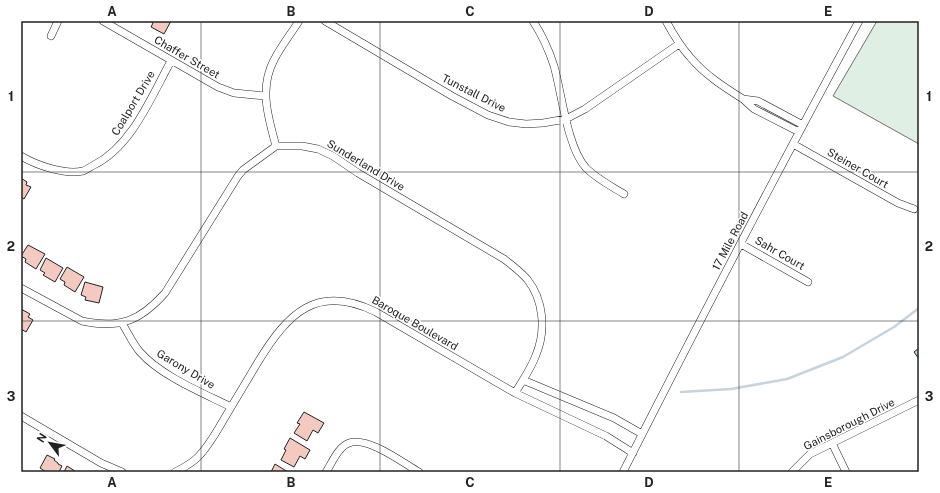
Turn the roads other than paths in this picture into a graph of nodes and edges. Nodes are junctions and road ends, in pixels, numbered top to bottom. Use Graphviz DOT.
graph roads {
  1 [pos="58,21"];
  2 [pos="103,21"];
  3 [pos="299,21"];
  4 [pos="325,21"];
  5 [pos="534,21"];
  6 [pos="666,21"];
  7 [pos="859,21"];
  8 [pos="51,36"];
  9 [pos="679,44"];
  10 [pos="171,60"];
  11 [pos="265,96"];
  12 [pos="743,99"];
  13 [pos="566,119"];
  14 [pos="803,125"];
  15 [pos="799,132"];
  16 [pos="793,144"];
  17 [pos="276,146"];
  18 [pos="21,156"];
  19 [pos="624,194"];
  20 [pos="914,210"];
  21 [pos="741,244"];
  22 [pos="808,282"];
  23 [pos="21,288"];
  24 [pos="122,323"];
  25 [pos="523,380"];
  26 [pos="515,393"];
  27 [pos="919,400"];
  28 [pos="230,407"];
  29 [pos="21,416"];
  30 [pos="642,434"];
  31 [pos="832,443"];
  32 [pos="633,453"];
  33 [pos="122,472"];
  34 [pos="175,472"];
  35 [pos="326,472"];
  36 [pos="419,472"];
  37 [pos="623,472"];
  38 [pos="792,472"];
  39 [pos="846,472"];
  1 -- 8 [label="street"];
  2 -- 10 [label="street, Chaffer Street"];
  3 -- 11 [label="street"];
  4 -- 13 [label="street, Tunstall Drive"];
  5 -- 13 [label="street"];
  6 -- 9 [label="street"];
  7 -- 14 [label="street, 17 Mile Road"];
  9 -- 12 [label="street"];
  9 -- 13 [label="street, Tunstall Drive"];
  10 -- 11 [label="street, Chaffer Street"];
  10 -- 18 [label="street, Coalport Drive"];
  11 -- 17 [label="street"];
  12 -- 14 [label="street"];
  12 -- 15 [label="street"];
  13 -- 19 [label="street"];
  14 -- 15 [label="street, 17 Mile Road"];
  15 -- 16 [label="street, 17 Mile Road"];
  16 -- 20 [label="street, Steiner Court"];
  16 -- 21 [label="street, 17 Mile Road"];
  17 -- 24 [label="street"];
  17 -- 25 [label="street, Sunderland Drive"];
  21 -- 22 [label="street, Sahr Court"];
  21 -- 30 [label="street, 17 Mile Road"];
  23 -- 24 [label="street"];
  24 -- 28 [label="street, Garony Drive"];
  25 -- 26 [label="street, Sunderland Drive"];
  25 -- 30 [label="street"];
  26 -- 28 [label="street, Baroque Boulevard"];
  26 -- 32 [label="street, Baroque Boulevard"];
  27 -- 31 [label="street, Gainsborough Drive"];
  28 -- 34 [label="street, Baroque Boulevard"];
  29 -- 33 [label="street"];
  30 -- 32 [label="street, 17 Mile Road"];
  31 -- 38 [label="street, Gainsborough Drive"];
  31 -- 39 [label="street"];
  32 -- 37 [label="street, 17 Mile Road"];
  35 -- 36 [label="street"];
}
